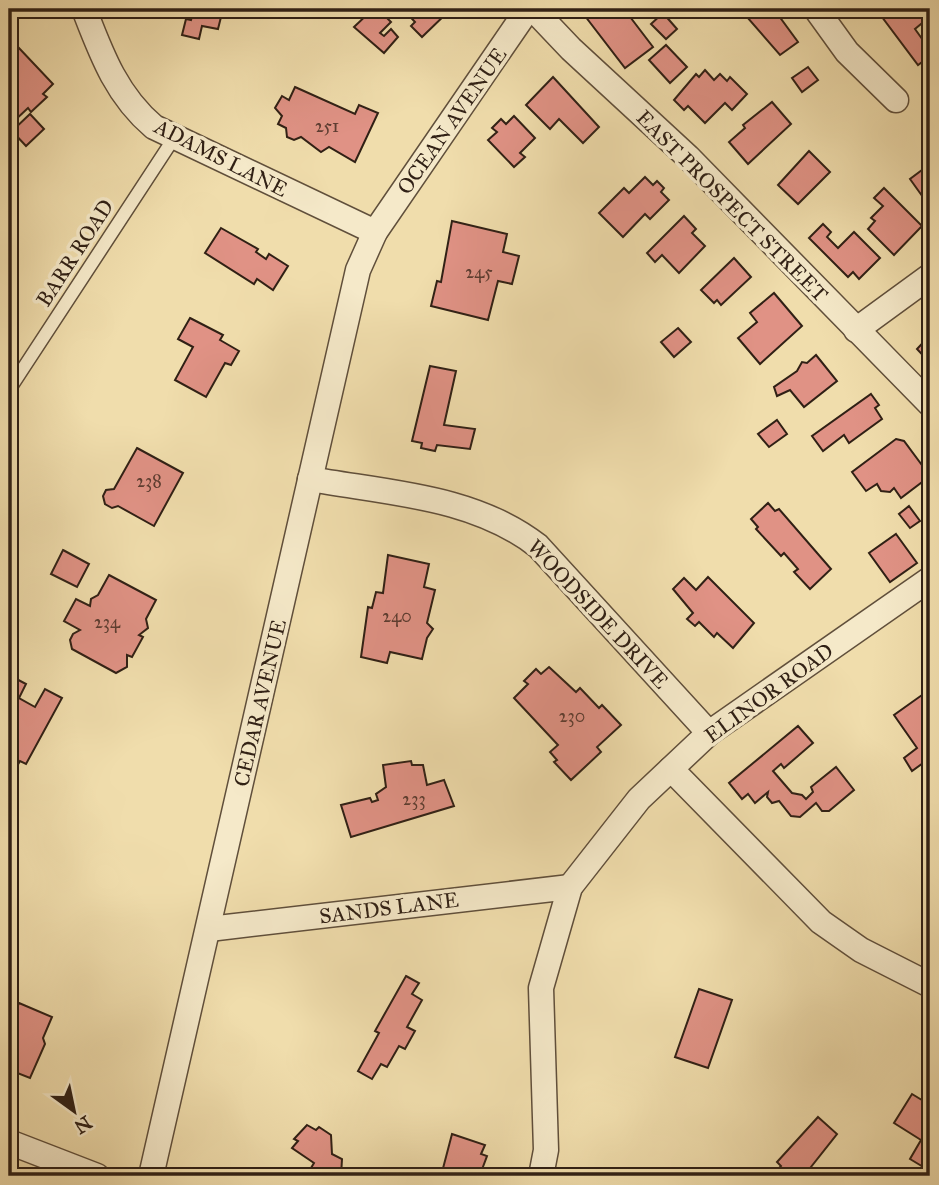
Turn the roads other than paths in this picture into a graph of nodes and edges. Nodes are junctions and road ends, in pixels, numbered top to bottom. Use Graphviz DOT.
graph roads {
  1 [pos="84,9"];
  2 [pos="528,9"];
  3 [pos="533,9"];
  4 [pos="816,9"];
  5 [pos="896,100"];
  6 [pos="174,138"];
  7 [pos="375,232"];
  8 [pos="930,276"];
  9 [pos="856,330"];
  10 [pos="9,390"];
  11 [pos="930,404"];
  12 [pos="310,479"];
  13 [pos="930,579"];
  14 [pos="709,733"];
  15 [pos="671,769"];
  16 [pos="570,887"];
  17 [pos="209,929"];
  18 [pos="930,985"];
  19 [pos="9,1142"];
  20 [pos="96,1176"];
  21 [pos="150,1176"];
  22 [pos="541,1176"];
  1 -- 6 [label="street, ADAMS LANE"];
  2 -- 7 [label="street, OCEAN AVENUE"];
  3 -- 9 [label="street, EAST PROSPECT STREET"];
  4 -- 5 [label="street"];
  6 -- 7 [label="street, ADAMS LANE"];
  6 -- 10 [label="lane, BARR ROAD"];
  7 -- 12 [label="street, CEDAR AVENUE"];
  8 -- 9 [label="street"];
  9 -- 11 [label="street, EAST PROSPECT STREET"];
  12 -- 14 [label="street, WOODSIDE DRIVE"];
  12 -- 17 [label="street, CEDAR AVENUE"];
  13 -- 14 [label="street, ELINOR ROAD"];
  14 -- 15 [label="street, ELINOR ROAD"];
  15 -- 16 [label="street, ELINOR ROAD"];
  15 -- 18 [label="street"];
  16 -- 17 [label="street, SANDS LANE"];
  16 -- 22 [label="street, ELINOR ROAD"];
  17 -- 21 [label="street, CEDAR AVENUE"];
  19 -- 20 [label="street"];
}
